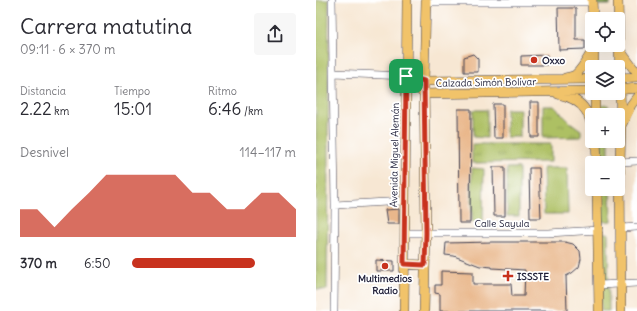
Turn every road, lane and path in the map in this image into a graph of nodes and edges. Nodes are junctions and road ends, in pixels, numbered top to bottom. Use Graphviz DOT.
graph roads {
  1 [pos="332,0"];
  2 [pos="407,0"];
  3 [pos="618,0"];
  4 [pos="426,1"];
  5 [pos="592,1"];
  6 [pos="593,12"];
  7 [pos="618,12"];
  8 [pos="590,52"];
  9 [pos="621,52"];
  10 [pos="637,72"];
  11 [pos="333,73"];
  12 [pos="406,76"];
  13 [pos="637,77"];
  14 [pos="625,78"];
  15 [pos="560,79"];
  16 [pos="585,79"];
  17 [pos="424,81"];
  18 [pos="637,88"];
  19 [pos="625,89"];
  20 [pos="585,91"];
  21 [pos="548,92"];
  22 [pos="424,94"];
  23 [pos="637,97"];
  24 [pos="585,109"];
  25 [pos="625,118"];
  26 [pos="637,161"];
  27 [pos="625,162"];
  28 [pos="598,196"];
  29 [pos="621,196"];
  30 [pos="404,201"];
  31 [pos="335,205"];
  32 [pos="637,227"];
  33 [pos="621,228"];
  34 [pos="599,230"];
  35 [pos="405,233"];
  36 [pos="426,233"];
  37 [pos="404,264"];
  38 [pos="425,265"];
  39 [pos="637,283"];
  40 [pos="621,284"];
  41 [pos="600,285"];
  42 [pos="334,311"];
  43 [pos="404,311"];
  44 [pos="424,311"];
  45 [pos="599,311"];
  46 [pos="621,311"];
  1 -- 11 [label="street"];
  2 -- 12 [label="main road, Avenida Miguel Alemán"];
  3 -- 7 [label="main road"];
  4 -- 5 [label="street"];
  4 -- 17 [label="main road"];
  5 -- 6 [label="main road"];
  8 -- 15 [label="main road"];
  9 -- 10 [label="main road"];
  11 -- 12 [label="street"];
  11 -- 31 [label="street"];
  12 -- 17 [label="main road, Calzada Simón Bolívar"];
  12 -- 22 [label="main road, Calzada Simón Bolívar"];
  12 -- 30 [label="main road, Avenida Miguel Alemán"];
  13 -- 14 [label="main road"];
  15 -- 16 [label="main road, Calzada Simón Bolívar"];
  15 -- 17 [label="main road, Calzada Simón Bolívar"];
  17 -- 22 [label="main road"];
  18 -- 19 [label="main road"];
  20 -- 21 [label="main road, Calzada Simón Bolívar"];
  21 -- 22 [label="main road, Calzada Simón Bolívar"];
  21 -- 24 [label="main road"];
  22 -- 36 [label="main road"];
  23 -- 25 [label="main road"];
  26 -- 27 [label="street"];
  28 -- 34 [label="main road"];
  29 -- 33 [label="main road"];
  30 -- 31 [label="street"];
  30 -- 35 [label="main road, Avenida Miguel Alemán"];
  31 -- 42 [label="street"];
  32 -- 33 [label="street"];
  33 -- 40 [label="main road"];
  34 -- 36 [label="street, Calle Sayula"];
  34 -- 41 [label="main road"];
  35 -- 36 [label="street, Calle Sayula"];
  35 -- 37 [label="main road, Avenida Miguel Alemán"];
  36 -- 38 [label="main road"];
  37 -- 38 [label="main road"];
  37 -- 43 [label="main road, Avenida Miguel Alemán"];
  38 -- 44 [label="main road"];
  39 -- 40 [label="street"];
  40 -- 41 [label="street"];
  40 -- 46 [label="main road"];
  41 -- 45 [label="main road"];
}
